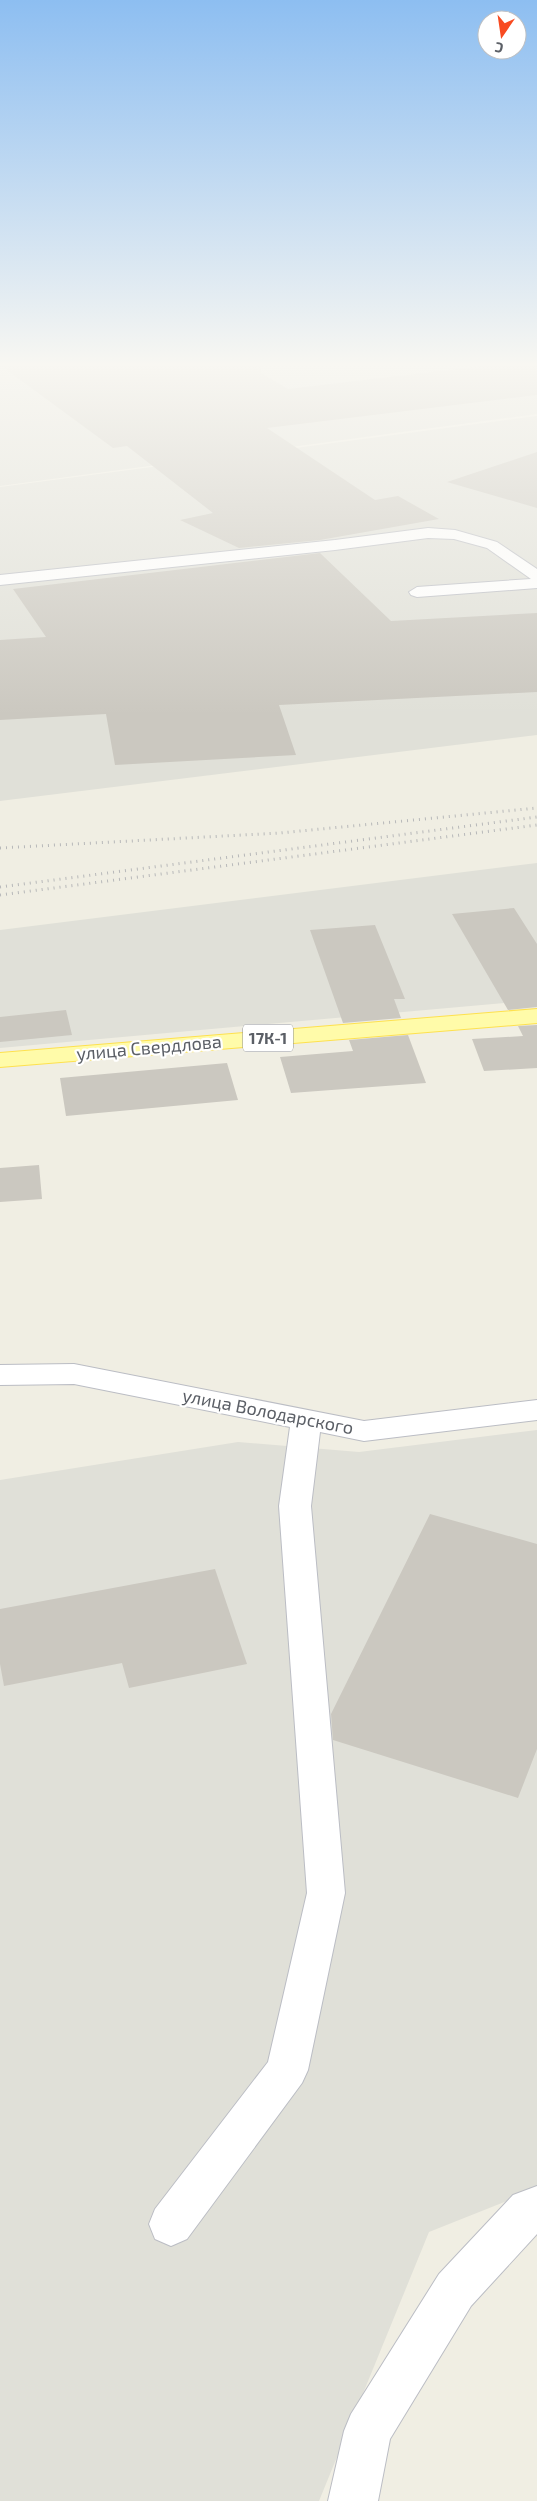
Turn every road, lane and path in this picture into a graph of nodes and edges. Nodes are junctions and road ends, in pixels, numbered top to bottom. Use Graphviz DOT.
graph roads {
  1 [pos="537,576"];
  2 [pos="0,580"];
  3 [pos="537,583"];
  4 [pos="417,592"];
  5 [pos="537,1016"];
  6 [pos="0,1060"];
  7 [pos="0,1375"];
  8 [pos="537,1410"];
  9 [pos="306,1420"];
  10 [pos="537,2207"];
  11 [pos="171,2224"];
  12 [pos="353,2501"];
  1 -- 2 [label="street"];
  3 -- 4 [label="street"];
  5 -- 6 [label="main road, улица Свердлова / 17К-1"];
  7 -- 9 [label="street, улица Володарского"];
  8 -- 9 [label="street, улица Володарского"];
  9 -- 11 [label="street"];
  10 -- 12 [label="street"];
}
